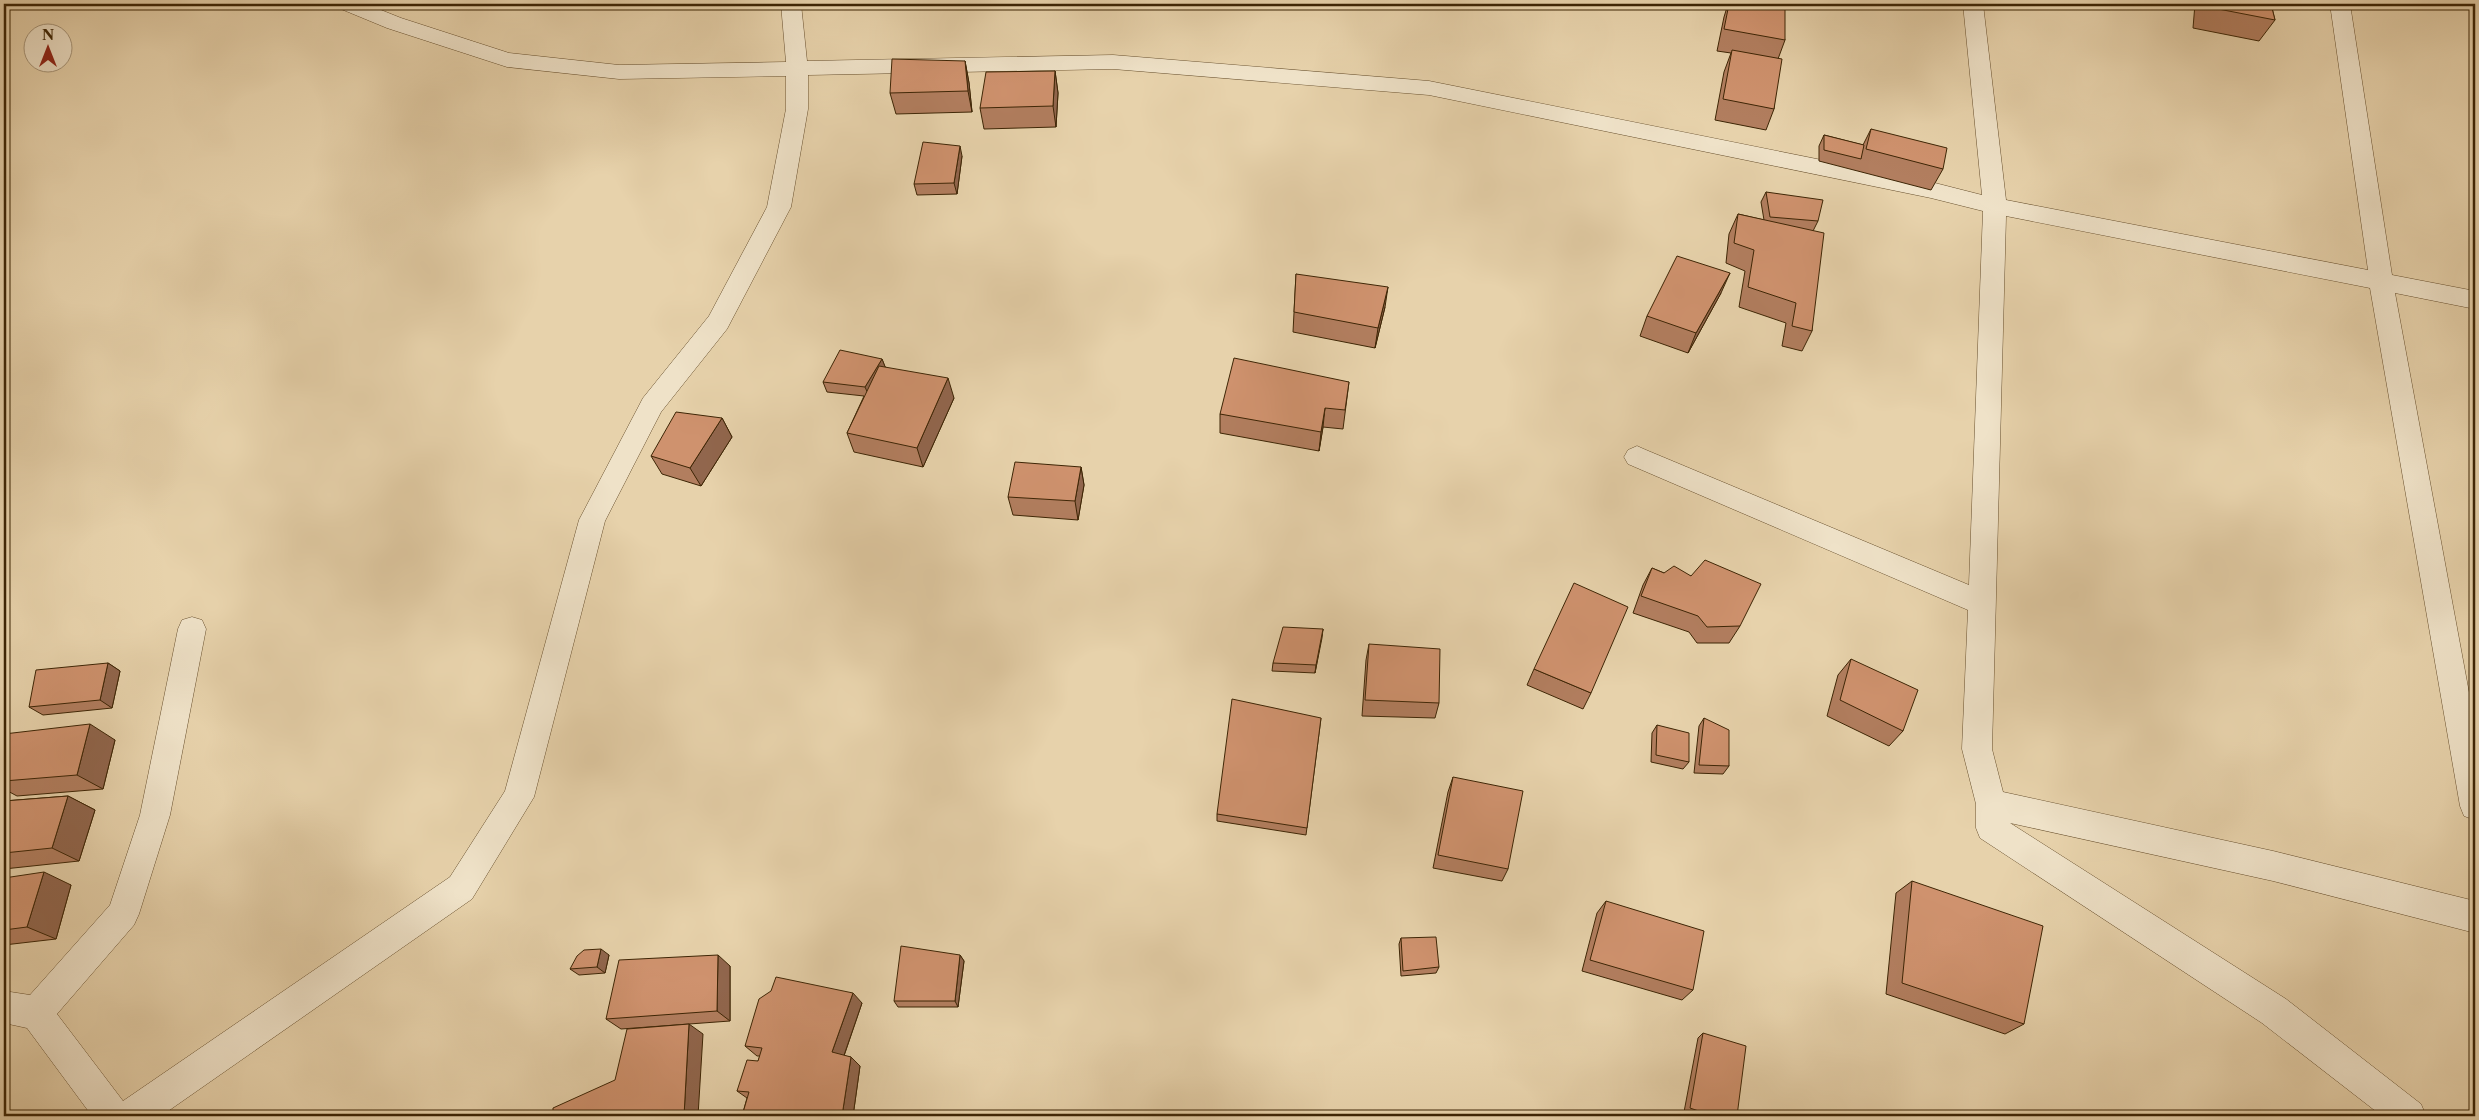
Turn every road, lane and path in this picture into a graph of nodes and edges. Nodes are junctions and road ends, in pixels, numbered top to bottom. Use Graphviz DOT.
graph roads {
  1 [pos="348,4"];
  2 [pos="791,4"];
  3 [pos="1972,4"];
  4 [pos="2340,4"];
  5 [pos="797,67"];
  6 [pos="1995,206"];
  7 [pos="2381,280"];
  8 [pos="2475,300"];
  9 [pos="1637,457"];
  10 [pos="1981,604"];
  11 [pos="192,629"];
  12 [pos="1991,804"];
  13 [pos="2475,806"];
  14 [pos="2475,917"];
  15 [pos="4,1007"];
  16 [pos="36,1013"];
  17 [pos="113,1116"];
  18 [pos="132,1116"];
  19 [pos="2409,1116"];
  1 -- 5 [label="street"];
  2 -- 5 [label="street"];
  3 -- 6 [label="street"];
  4 -- 7 [label="street"];
  5 -- 6 [label="street"];
  5 -- 18 [label="street"];
  6 -- 7 [label="street"];
  6 -- 10 [label="street"];
  7 -- 8 [label="street"];
  7 -- 13 [label="street"];
  9 -- 10 [label="street"];
  10 -- 12 [label="street"];
  11 -- 16 [label="street"];
  12 -- 14 [label="street"];
  12 -- 19 [label="street"];
  15 -- 16 [label="street"];
  16 -- 17 [label="street"];
}
